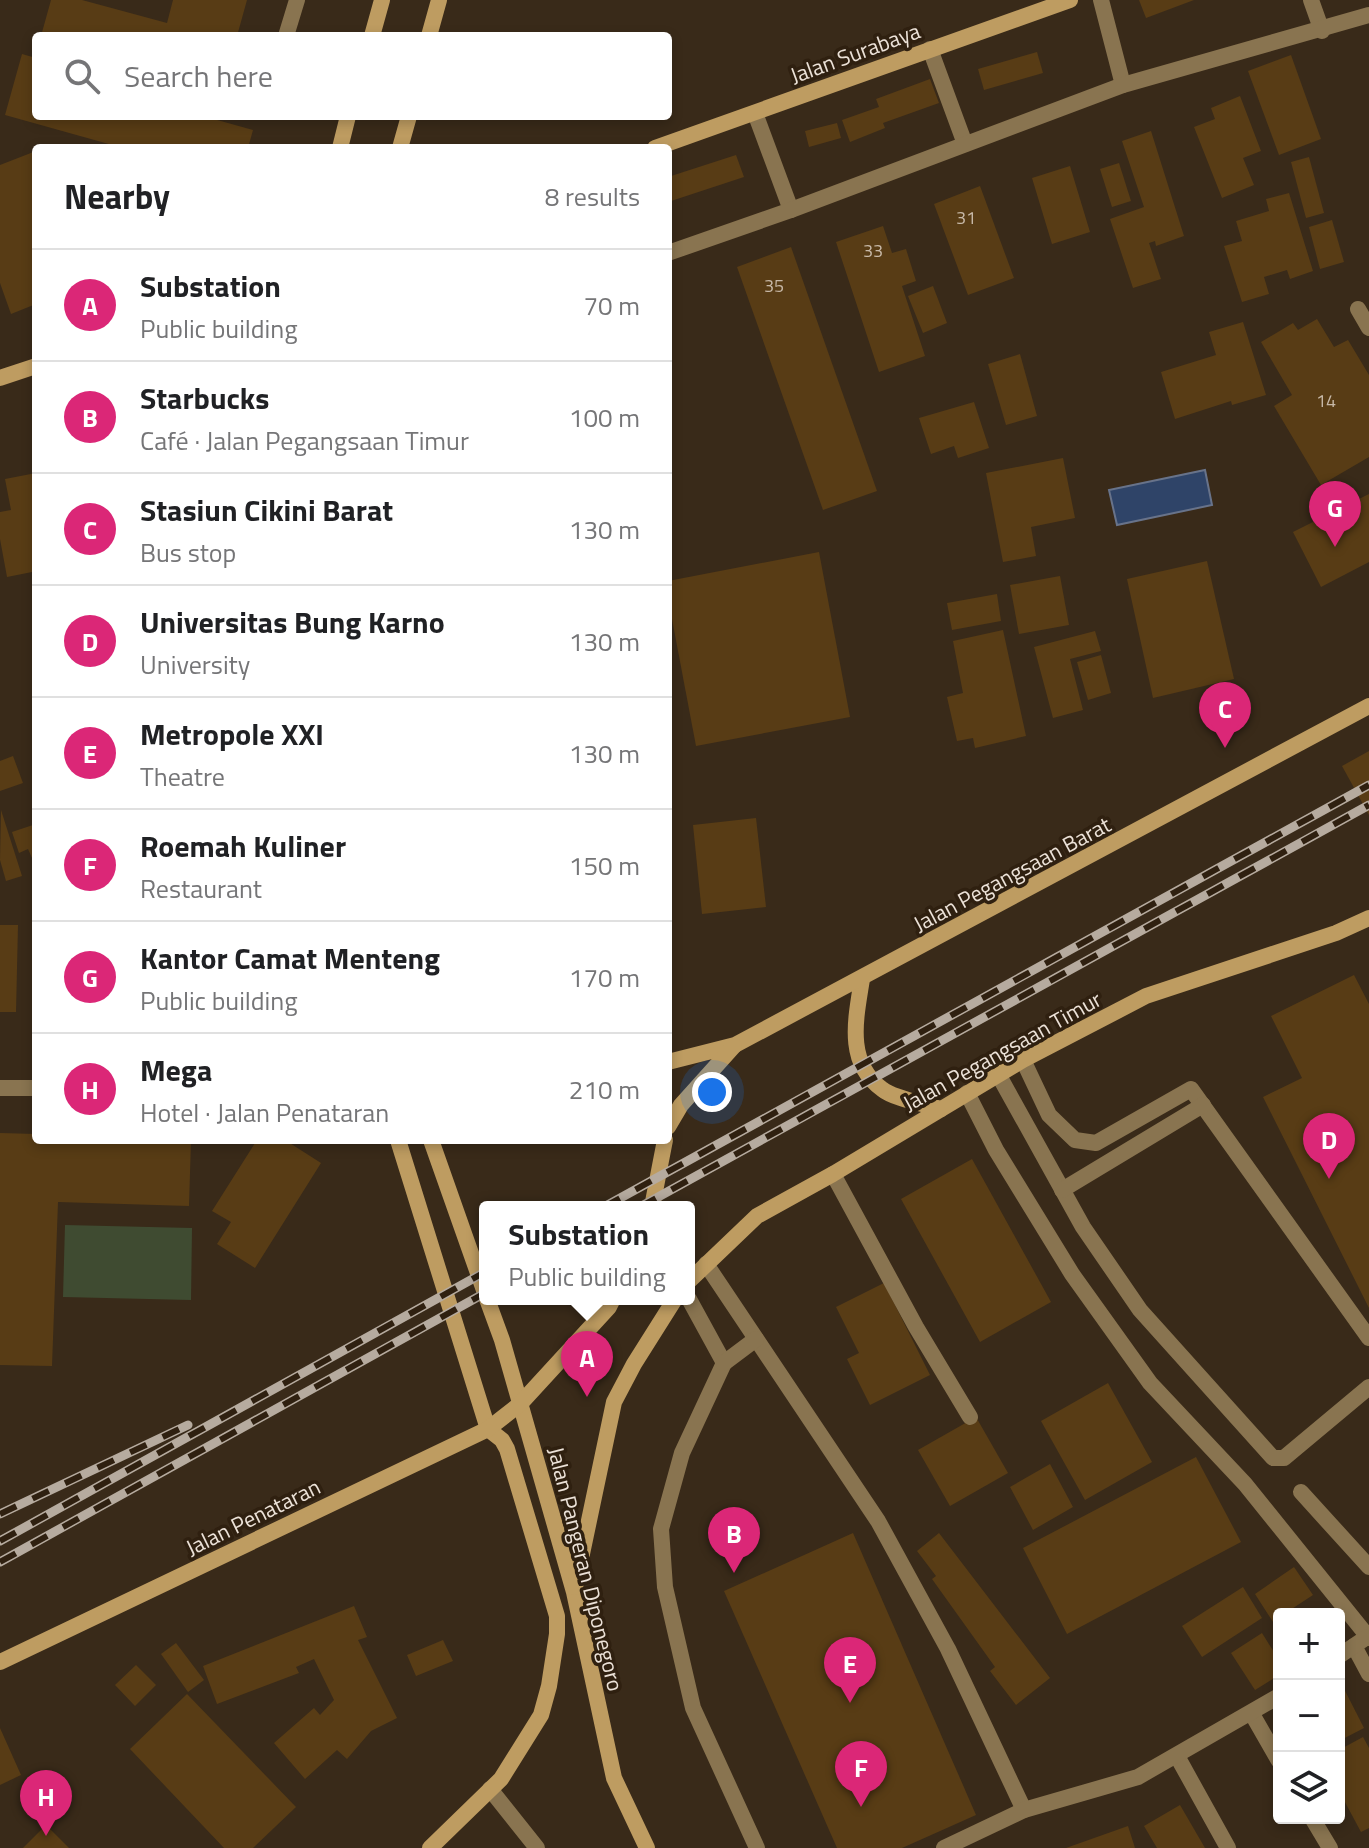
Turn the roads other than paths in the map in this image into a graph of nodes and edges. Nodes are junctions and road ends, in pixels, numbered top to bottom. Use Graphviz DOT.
graph roads {
  1 [pos="297,0"];
  2 [pos="382,0"];
  3 [pos="439,0"];
  4 [pos="1070,0"];
  5 [pos="1101,0"];
  6 [pos="1311,0"];
  7 [pos="1369,15"];
  8 [pos="1322,31"];
  9 [pos="287,32"];
  10 [pos="373,32"];
  11 [pos="430,32"];
  12 [pos="930,49"];
  13 [pos="1123,85"];
  14 [pos="755,113"];
  15 [pos="347,120"];
  16 [pos="408,120"];
  17 [pos="341,144"];
  18 [pos="401,144"];
  19 [pos="666,144"];
  20 [pos="965,144"];
  21 [pos="791,210"];
  22 [pos="672,252"];
  23 [pos="1358,309"];
  24 [pos="1369,328"];
  25 [pos="32,367"];
  26 [pos="0,378"];
  27 [pos="1369,706"];
  28 [pos="1369,918"];
  29 [pos="862,979"];
  30 [pos="735,1045"];
  31 [pos="1023,1060"];
  32 [pos="672,1061"];
  33 [pos="998,1074"];
  34 [pos="0,1088"];
  35 [pos="32,1088"];
  36 [pos="967,1093"];
  37 [pos="1203,1105"];
  38 [pos="941,1109"];
  39 [pos="672,1120"];
  40 [pos="399,1144"];
  41 [pos="432,1144"];
  42 [pos="664,1144"];
  43 [pos="833,1174"];
  44 [pos="1062,1190"];
  45 [pos="653,1201"];
  46 [pos="706,1264"];
  47 [pos="695,1275"];
  48 [pos="479,1276"];
  49 [pos="489,1305"];
  50 [pos="610,1305"];
  51 [pos="671,1305"];
  52 [pos="692,1305"];
  53 [pos="1369,1338"];
  54 [pos="756,1339"];
  55 [pos="724,1363"];
  56 [pos="1369,1387"];
  57 [pos="520,1404"];
  58 [pos="970,1417"];
  59 [pos="488,1429"];
  60 [pos="1301,1492"];
  61 [pos="1369,1567"];
  62 [pos="574,1592"];
  63 [pos="557,1634"];
  64 [pos="1363,1641"];
  65 [pos="1345,1652"];
  66 [pos="0,1662"];
  67 [pos="1369,1674"];
  68 [pos="1273,1700"];
  69 [pos="1252,1714"];
  70 [pos="1274,1752"];
  71 [pos="1177,1756"];
  72 [pos="490,1789"];
  73 [pos="1024,1810"];
  74 [pos="1316,1824"];
  75 [pos="430,1848"];
  76 [pos="537,1848"];
  77 [pos="647,1848"];
  78 [pos="757,1848"];
  79 [pos="944,1848"];
  80 [pos="1228,1848"];
  81 [pos="1330,1848"];
  1 -- 9 [label="street"];
  2 -- 10 [label="main road"];
  3 -- 11 [label="main road"];
  4 -- 12 [label="main road, Jalan Surabaya"];
  5 -- 13 [label="street"];
  6 -- 8 [label="street"];
  7 -- 8 [label="street"];
  8 -- 13 [label="street"];
  12 -- 14 [label="main road, Jalan Surabaya"];
  12 -- 20 [label="street"];
  13 -- 20 [label="street"];
  14 -- 19 [label="main road, Jalan Surabaya"];
  14 -- 21 [label="street"];
  15 -- 17 [label="main road"];
  16 -- 18 [label="main road"];
  20 -- 21 [label="street"];
  21 -- 22 [label="street"];
  23 -- 24 [label="street"];
  25 -- 26 [label="main road"];
  27 -- 29 [label="main road, Jalan Pegangsaan Barat"];
  28 -- 31 [label="main road, Jalan Pegangsaan Timur"];
  29 -- 30 [label="main road, Jalan Pegangsaan Barat"];
  29 -- 38 [label="main road"];
  30 -- 32 [label="main road, Jalan Pegangsaan Barat"];
  30 -- 39 [label="main road"];
  31 -- 33 [label="main road, Jalan Pegangsaan Timur"];
  31 -- 37 [label="street"];
  33 -- 36 [label="main road, Jalan Pegangsaan Timur"];
  33 -- 44 [label="street"];
  34 -- 35 [label="street"];
  36 -- 38 [label="main road, Jalan Pegangsaan Timur"];
  36 -- 64 [label="street"];
  37 -- 44 [label="street"];
  37 -- 53 [label="street"];
  38 -- 43 [label="main road, Jalan Pegangsaan Timur"];
  40 -- 59 [label="main road, Jalan Pangeran Diponegoro"];
  41 -- 48 [label="main road"];
  42 -- 45 [label="main road"];
  43 -- 46 [label="main road, Jalan Pegangsaan Timur"];
  43 -- 58 [label="street"];
  44 -- 56 [label="street"];
  46 -- 47 [label="main road, Jalan Pegangsaan Timur"];
  46 -- 54 [label="street"];
  49 -- 57 [label="main road, Jalan Pangeran Diponegoro"];
  50 -- 57 [label="main road, Jalan Penataran"];
  51 -- 62 [label="main road"];
  52 -- 55 [label="street"];
  54 -- 55 [label="street"];
  54 -- 73 [label="street"];
  55 -- 78 [label="street"];
  57 -- 59 [label="main road, Jalan Penataran"];
  57 -- 62 [label="main road, Jalan Pangeran Diponegoro"];
  59 -- 63 [label="main road, Jalan Pangeran Diponegoro"];
  59 -- 66 [label="main road, Jalan Penataran"];
  60 -- 61 [label="street"];
  62 -- 63 [label="main road"];
  62 -- 77 [label="main road, Jalan Pangeran Diponegoro"];
  63 -- 72 [label="main road"];
  64 -- 65 [label="street"];
  64 -- 67 [label="street"];
  68 -- 69 [label="street"];
  69 -- 70 [label="street"];
  69 -- 71 [label="street"];
  71 -- 73 [label="street"];
  71 -- 80 [label="street"];
  72 -- 75 [label="main road"];
  72 -- 76 [label="street"];
  73 -- 79 [label="street"];
  74 -- 81 [label="street"];
}
